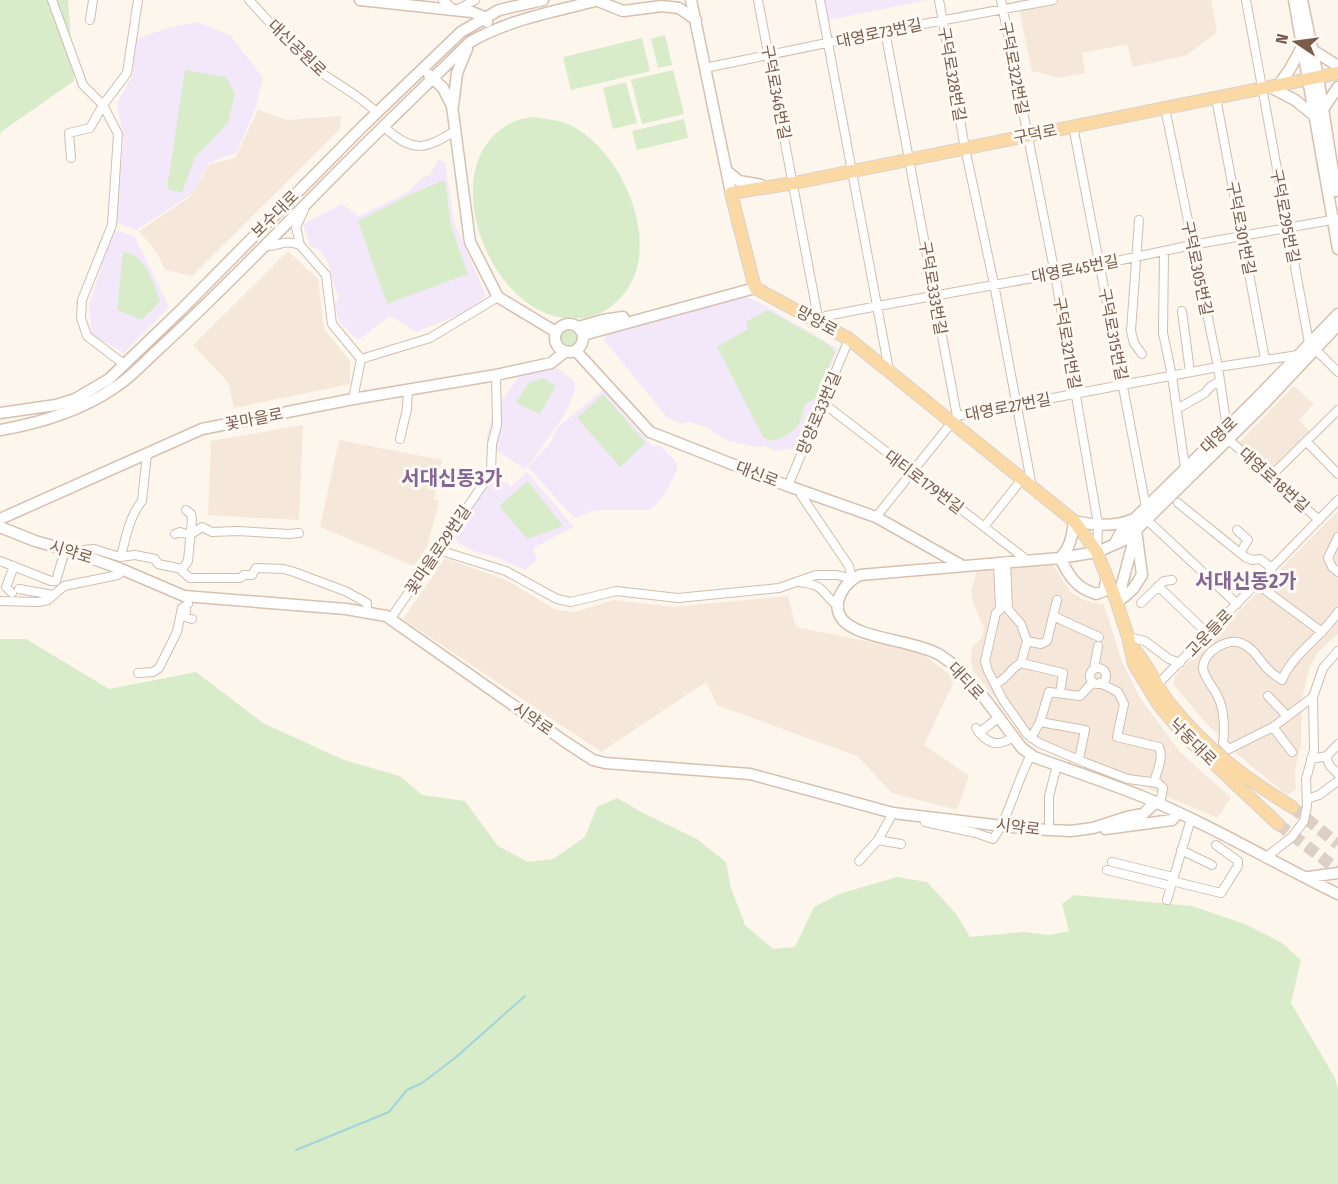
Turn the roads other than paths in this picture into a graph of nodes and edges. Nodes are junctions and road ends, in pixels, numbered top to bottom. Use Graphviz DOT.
graph roads {
  1 [pos="52,0"];
  2 [pos="93,0"];
  3 [pos="138,0"];
  4 [pos="249,0"];
  5 [pos="360,0"];
  6 [pos="443,0"];
  7 [pos="475,0"];
  8 [pos="543,0"];
  9 [pos="599,0"];
  10 [pos="758,0"];
  11 [pos="820,0"];
  12 [pos="939,0"];
  13 [pos="1001,0"];
  14 [pos="1053,0"];
  15 [pos="1246,0"];
  16 [pos="1294,0"];
  17 [pos="1302,0"];
  18 [pos="694,8"];
  19 [pos="1003,10"];
  20 [pos="455,11"];
  21 [pos="484,17"];
  22 [pos="90,20"];
  23 [pos="943,21"];
  24 [pos="491,30"];
  25 [pos="885,31"];
  26 [pos="470,42"];
  27 [pos="828,44"];
  28 [pos="1307,46"];
  29 [pos="768,55"];
  30 [pos="1338,66"];
  31 [pos="422,68"];
  32 [pos="705,68"];
  33 [pos="1338,74"];
  34 [pos="433,78"];
  35 [pos="1313,78"];
  36 [pos="1270,87"];
  37 [pos="1338,87"];
  38 [pos="1216,98"];
  39 [pos="103,105"];
  40 [pos="452,106"];
  41 [pos="1166,108"];
  42 [pos="377,113"];
  43 [pos="1319,113"];
  44 [pos="1073,126"];
  45 [pos="384,127"];
  46 [pos="455,131"];
  47 [pos="1026,136"];
  48 [pos="965,148"];
  49 [pos="71,158"];
  50 [pos="910,159"];
  51 [pos="727,171"];
  52 [pos="850,172"];
  53 [pos="794,183"];
  54 [pos="773,186"];
  55 [pos="731,193"];
  56 [pos="1338,203"];
  57 [pos="304,205"];
  58 [pos="1139,220"];
  59 [pos="1336,220"];
  60 [pos="1286,227"];
  61 [pos="1243,236"];
  62 [pos="300,244"];
  63 [pos="1192,245"];
  64 [pos="266,246"];
  65 [pos="1338,249"];
  66 [pos="1164,252"];
  67 [pos="1136,257"];
  68 [pos="1100,265"];
  69 [pos="1054,274"];
  70 [pos="994,284"];
  71 [pos="755,288"];
  72 [pos="934,296"];
  73 [pos="498,297"];
  74 [pos="878,306"];
  75 [pos="1182,311"];
  76 [pos="1338,314"];
  77 [pos="817,320"];
  78 [pos="1338,325"];
  79 [pos="560,328"];
  80 [pos="580,331"];
  81 [pos="849,339"];
  82 [pos="556,345"];
  83 [pos="1312,346"];
  84 [pos="576,351"];
  85 [pos="565,352"];
  86 [pos="1142,354"];
  87 [pos="1298,355"];
  88 [pos="361,359"];
  89 [pos="1265,359"];
  90 [pos="125,365"];
  91 [pos="523,367"];
  92 [pos="1218,367"];
  93 [pos="889,370"];
  94 [pos="1190,372"];
  95 [pos="1338,372"];
  96 [pos="496,375"];
  97 [pos="1172,376"];
  98 [pos="1220,381"];
  99 [pos="1123,384"];
  100 [pos="408,390"];
  101 [pos="1075,394"];
  102 [pos="353,399"];
  103 [pos="823,403"];
  104 [pos="1017,405"];
  105 [pos="1177,409"];
  106 [pos="1338,410"];
  107 [pos="0,413"];
  108 [pos="955,419"];
  109 [pos="1227,428"];
  110 [pos="0,430"];
  111 [pos="400,439"];
  112 [pos="1229,440"];
  113 [pos="1307,442"];
  114 [pos="147,454"];
  115 [pos="1185,468"];
  116 [pos="912,472"];
  117 [pos="1338,474"];
  118 [pos="1271,476"];
  119 [pos="1022,479"];
  120 [pos="788,486"];
  121 [pos="1032,487"];
  122 [pos="802,490"];
  123 [pos="1338,501"];
  124 [pos="1179,503"];
  125 [pos="1146,507"];
  126 [pos="186,510"];
  127 [pos="876,517"];
  128 [pos="0,519"];
  129 [pos="1134,519"];
  130 [pos="1147,520"];
  131 [pos="1319,520"];
  132 [pos="1074,521"];
  133 [pos="1098,524"];
  134 [pos="0,527"];
  135 [pos="984,527"];
  136 [pos="1136,530"];
  137 [pos="1237,530"];
  138 [pos="300,532"];
  139 [pos="175,534"];
  140 [pos="190,535"];
  141 [pos="1338,537"];
  142 [pos="1115,543"];
  143 [pos="440,547"];
  144 [pos="65,550"];
  145 [pos="1097,552"];
  146 [pos="77,553"];
  147 [pos="1240,553"];
  148 [pos="121,558"];
  149 [pos="1060,558"];
  150 [pos="1026,560"];
  151 [pos="0,561"];
  152 [pos="1002,562"];
  153 [pos="252,564"];
  154 [pos="962,565"];
  155 [pos="14,566"];
  156 [pos="263,568"];
  157 [pos="1272,568"];
  158 [pos="123,570"];
  159 [pos="181,570"];
  160 [pos="1338,572"];
  161 [pos="1107,576"];
  162 [pos="852,579"];
  163 [pos="1172,580"];
  164 [pos="794,581"];
  165 [pos="1257,584"];
  166 [pos="1158,586"];
  167 [pos="53,595"];
  168 [pos="188,600"];
  169 [pos="1057,600"];
  170 [pos="0,601"];
  171 [pos="1117,603"];
  172 [pos="1142,603"];
  173 [pos="1237,604"];
  174 [pos="839,607"];
  175 [pos="367,612"];
  176 [pos="1338,612"];
  177 [pos="1053,616"];
  178 [pos="391,618"];
  179 [pos="192,619"];
  180 [pos="1322,632"];
  181 [pos="1208,634"];
  182 [pos="1099,637"];
  183 [pos="1027,641"];
  184 [pos="1129,641"];
  185 [pos="1098,646"];
  186 [pos="1338,651"];
  187 [pos="1021,663"];
  188 [pos="1180,663"];
  189 [pos="1094,669"];
  190 [pos="138,673"];
  191 [pos="1097,683"];
  192 [pos="995,684"];
  193 [pos="1157,685"];
  194 [pos="1060,693"];
  195 [pos="1268,696"];
  196 [pos="1313,698"];
  197 [pos="1287,716"];
  198 [pos="998,718"];
  199 [pos="1040,722"];
  200 [pos="1273,727"];
  201 [pos="1013,737"];
  202 [pos="1031,738"];
  203 [pos="1338,744"];
  204 [pos="1292,752"];
  205 [pos="1032,755"];
  206 [pos="1326,757"];
  207 [pos="1079,759"];
  208 [pos="1311,759"];
  209 [pos="1058,765"];
  210 [pos="1338,774"];
  211 [pos="1338,781"];
  212 [pos="1154,782"];
  213 [pos="1307,799"];
  214 [pos="1158,804"];
  215 [pos="1292,807"];
  216 [pos="1178,813"];
  217 [pos="892,814"];
  218 [pos="1191,819"];
  219 [pos="1278,824"];
  220 [pos="1003,826"];
  221 [pos="1093,828"];
  222 [pos="1049,830"];
  223 [pos="878,840"];
  224 [pos="901,844"];
  225 [pos="1216,845"];
  226 [pos="1181,850"];
  227 [pos="1265,858"];
  228 [pos="859,861"];
  229 [pos="1112,862"];
  230 [pos="1212,865"];
  231 [pos="1107,870"];
  232 [pos="1338,873"];
  233 [pos="1304,877"];
  234 [pos="1172,882"];
  235 [pos="1338,894"];
  236 [pos="1167,900"];
  1 -- 39 [label="street"];
  2 -- 22 [label="street"];
  3 -- 39 [label="street"];
  4 -- 42 [label="street, 대신공원로"];
  5 -- 20 [label="main road"];
  6 -- 20 [label="street"];
  7 -- 20 [label="street"];
  8 -- 21 [label="main road, 보수대로"];
  9 -- 18 [label="main road"];
  9 -- 24 [label="main road, 보수대로"];
  10 -- 29 [label="street, 구덕로346번길"];
  11 -- 27 [label="street"];
  12 -- 23 [label="street, 구덕로328번길"];
  13 -- 19 [label="street, 구덕로322번길"];
  14 -- 19 [label="street, 대영로73번길"];
  15 -- 36 [label="street, 구덕로295번길"];
  16 -- 28 [label="main road"];
  17 -- 28 [label="main road"];
  18 -- 32 [label="main road"];
  19 -- 23 [label="street, 대영로73번길"];
  19 -- 47 [label="street, 구덕로322번길"];
  20 -- 21 [label="main road"];
  21 -- 24 [label="main road"];
  21 -- 31 [label="main road, 보수대로"];
  23 -- 25 [label="street, 대영로73번길"];
  23 -- 48 [label="street, 구덕로328번길"];
  24 -- 26 [label="main road, 보수대로"];
  25 -- 27 [label="street, 대영로73번길"];
  25 -- 50 [label="street, 구덕로333번길"];
  26 -- 34 [label="main road, 보수대로"];
  26 -- 40 [label="main road"];
  27 -- 29 [label="street, 대영로73번길"];
  27 -- 52 [label="street"];
  28 -- 30 [label="main road"];
  28 -- 35 [label="main road"];
  28 -- 36 [label="main road"];
  29 -- 32 [label="street, 대영로73번길"];
  29 -- 53 [label="street, 구덕로346번길"];
  31 -- 34 [label="main road"];
  31 -- 42 [label="main road, 보수대로"];
  32 -- 51 [label="main road"];
  33 -- 35 [label="main road, 구덕로"];
  34 -- 40 [label="main road"];
  34 -- 45 [label="main road, 보수대로"];
  35 -- 36 [label="main road, 구덕로"];
  35 -- 43 [label="main road"];
  36 -- 38 [label="main road, 구덕로"];
  36 -- 43 [label="main road"];
  36 -- 60 [label="street, 구덕로295번길"];
  37 -- 43 [label="main road"];
  38 -- 41 [label="main road, 구덕로"];
  38 -- 61 [label="street, 구덕로301번길"];
  39 -- 49 [label="street"];
  39 -- 90 [label="street"];
  40 -- 46 [label="main road"];
  41 -- 44 [label="main road, 구덕로"];
  41 -- 63 [label="street, 구덕로305번길"];
  42 -- 90 [label="main road, 보수대로"];
  43 -- 56 [label="main road"];
  43 -- 59 [label="main road"];
  44 -- 47 [label="main road, 구덕로"];
  44 -- 68 [label="street, 구덕로315번길"];
  45 -- 46 [label="street"];
  45 -- 57 [label="main road, 보수대로"];
  46 -- 73 [label="main road"];
  47 -- 48 [label="main road, 구덕로"];
  47 -- 69 [label="street, 구덕로321번길"];
  48 -- 50 [label="main road, 구덕로"];
  48 -- 70 [label="street, 구덕로328번길"];
  50 -- 52 [label="main road, 구덕로"];
  50 -- 72 [label="street, 구덕로333번길"];
  51 -- 54 [label="main road"];
  51 -- 55 [label="main road"];
  52 -- 53 [label="main road, 구덕로"];
  52 -- 74 [label="street"];
  53 -- 54 [label="main road, 구덕로"];
  53 -- 77 [label="street, 구덕로346번길"];
  54 -- 55 [label="main road, 구덕로"];
  55 -- 71 [label="main road"];
  57 -- 62 [label="street"];
  57 -- 64 [label="main road, 보수대로"];
  58 -- 67 [label="street"];
  59 -- 60 [label="street, 대영로45번길"];
  59 -- 65 [label="main road"];
  60 -- 61 [label="street, 대영로45번길"];
  60 -- 83 [label="street, 구덕로295번길"];
  61 -- 63 [label="street, 대영로45번길"];
  61 -- 89 [label="street, 구덕로301번길"];
  62 -- 64 [label="street"];
  62 -- 88 [label="street"];
  63 -- 66 [label="street, 대영로45번길"];
  63 -- 92 [label="street, 구덕로305번길"];
  64 -- 110 [label="main road, 보수대로"];
  66 -- 67 [label="street, 대영로45번길"];
  66 -- 97 [label="street"];
  67 -- 68 [label="street, 대영로45번길"];
  67 -- 86 [label="street"];
  68 -- 69 [label="street, 대영로45번길"];
  68 -- 99 [label="street, 구덕로315번길"];
  69 -- 70 [label="street, 대영로45번길"];
  69 -- 101 [label="street, 구덕로321번길"];
  70 -- 72 [label="street, 대영로45번길"];
  70 -- 104 [label="street, 구덕로328번길"];
  71 -- 77 [label="main road, 망양로"];
  71 -- 80 [label="main road"];
  72 -- 74 [label="street, 대영로45번길"];
  72 -- 108 [label="street, 구덕로333번길"];
  73 -- 79 [label="main road"];
  73 -- 88 [label="street"];
  74 -- 77 [label="street, 대영로45번길"];
  74 -- 93 [label="street"];
  75 -- 94 [label="street"];
  76 -- 83 [label="main road, 대영로"];
  77 -- 81 [label="main road, 망양로"];
  78 -- 83 [label="main road, 대영로"];
  79 -- 80 [label="main road"];
  79 -- 82 [label="main road"];
  80 -- 84 [label="main road"];
  81 -- 93 [label="main road, 망양로"];
  81 -- 103 [label="street, 망양로33번길"];
  82 -- 85 [label="main road"];
  82 -- 91 [label="main road, 꽃마을로"];
  83 -- 87 [label="main road, 대영로"];
  83 -- 95 [label="street"];
  83 -- 112 [label="main road, 대영로"];
  84 -- 85 [label="main road, 꽃마을로"];
  84 -- 120 [label="main road, 대신로"];
  85 -- 91 [label="main road, 꽃마을로"];
  87 -- 89 [label="street, 대영로27번길"];
  87 -- 109 [label="main road, 대영로"];
  88 -- 102 [label="street"];
  89 -- 92 [label="street, 대영로27번길"];
  90 -- 107 [label="main road, 보수대로"];
  91 -- 96 [label="main road, 꽃마을로"];
  92 -- 94 [label="street, 대영로27번길"];
  92 -- 98 [label="street, 구덕로305번길"];
  93 -- 108 [label="main road, 망양로"];
  94 -- 97 [label="street, 대영로27번길"];
  96 -- 100 [label="main road, 꽃마을로"];
  96 -- 143 [label="street, 꽃마을로29번길"];
  97 -- 99 [label="street, 대영로27번길"];
  97 -- 105 [label="street"];
  98 -- 105 [label="street"];
  98 -- 109 [label="street, 구덕로305번길"];
  99 -- 101 [label="street, 대영로27번길"];
  99 -- 125 [label="street, 구덕로315번길"];
  100 -- 102 [label="main road, 꽃마을로"];
  100 -- 111 [label="street"];
  101 -- 104 [label="street, 대영로27번길"];
  101 -- 133 [label="street, 구덕로321번길"];
  102 -- 114 [label="main road, 꽃마을로"];
  103 -- 116 [label="street, 대티로179번길"];
  103 -- 120 [label="street, 망양로33번길"];
  104 -- 108 [label="street, 대영로27번길"];
  104 -- 121 [label="street, 구덕로328번길"];
  105 -- 115 [label="street"];
  106 -- 113 [label="street"];
  108 -- 116 [label="street"];
  108 -- 119 [label="main road, 망양로"];
  109 -- 115 [label="main road, 대영로"];
  112 -- 118 [label="street, 대영로18번길"];
  112 -- 130 [label="main road, 대영로"];
  113 -- 117 [label="street"];
  113 -- 118 [label="street"];
  114 -- 128 [label="main road, 꽃마을로"];
  114 -- 148 [label="street"];
  115 -- 125 [label="main road, 대영로"];
  116 -- 127 [label="street"];
  116 -- 135 [label="street, 대티로179번길"];
  118 -- 131 [label="street, 대영로18번길"];
  119 -- 121 [label="main road, 망양로"];
  119 -- 135 [label="street"];
  120 -- 122 [label="main road, 대신로"];
  121 -- 132 [label="main road, 망양로"];
  122 -- 127 [label="main road, 대신로"];
  122 -- 162 [label="street"];
  123 -- 131 [label="street, 고운들로"];
  124 -- 147 [label="street"];
  125 -- 129 [label="main road, 대영로"];
  126 -- 140 [label="street"];
  127 -- 154 [label="main road, 대신로"];
  129 -- 133 [label="main road"];
  129 -- 142 [label="main road, 대영로"];
  130 -- 136 [label="main road, 대영로"];
  130 -- 173 [label="street"];
  131 -- 157 [label="street, 고운들로"];
  132 -- 133 [label="main road"];
  132 -- 145 [label="main road, 망양로"];
  132 -- 149 [label="main road"];
  133 -- 145 [label="street, 구덕로321번길"];
  134 -- 144 [label="main road, 시약로"];
  135 -- 150 [label="street, 대티로179번길"];
  136 -- 142 [label="main road, 대영로"];
  136 -- 171 [label="main road"];
  136 -- 171 [label="main road"];
  137 -- 147 [label="street"];
  138 -- 140 [label="street"];
  139 -- 140 [label="street"];
  140 -- 159 [label="street"];
  141 -- 160 [label="street"];
  142 -- 145 [label="main road, 대영로"];
  143 -- 164 [label="street"];
  143 -- 178 [label="street, 꽃마을로29번길"];
  144 -- 146 [label="main road, 시약로"];
  144 -- 155 [label="street"];
  145 -- 149 [label="main road"];
  145 -- 161 [label="main road, 낙동대로"];
  146 -- 148 [label="street"];
  146 -- 158 [label="main road, 시약로"];
  147 -- 157 [label="street"];
  148 -- 159 [label="street"];
  149 -- 150 [label="main road"];
  149 -- 161 [label="main road"];
  150 -- 152 [label="main road"];
  151 -- 155 [label="street"];
  152 -- 154 [label="main road"];
  152 -- 183 [label="street"];
  152 -- 192 [label="street"];
  153 -- 156 [label="street"];
  154 -- 162 [label="main road"];
  155 -- 167 [label="street"];
  156 -- 159 [label="street"];
  156 -- 175 [label="street"];
  157 -- 165 [label="street, 고운들로"];
  158 -- 167 [label="street"];
  158 -- 168 [label="main road, 시약로"];
  161 -- 171 [label="main road, 낙동대로"];
  162 -- 164 [label="street"];
  162 -- 174 [label="main road"];
  163 -- 166 [label="street"];
  164 -- 174 [label="street"];
  165 -- 173 [label="street, 고운들로"];
  165 -- 180 [label="street"];
  166 -- 172 [label="street"];
  166 -- 181 [label="street"];
  167 -- 170 [label="street"];
  168 -- 175 [label="main road, 시약로"];
  168 -- 179 [label="street"];
  168 -- 190 [label="street"];
  169 -- 177 [label="street"];
  171 -- 184 [label="main road, 낙동대로"];
  173 -- 181 [label="street, 고운들로"];
  174 -- 198 [label="main road, 대티로"];
  175 -- 178 [label="main road, 시약로"];
  176 -- 180 [label="street"];
  177 -- 182 [label="street"];
  177 -- 183 [label="street"];
  178 -- 217 [label="main road, 시약로"];
  180 -- 200 [label="street"];
  181 -- 188 [label="street, 고운들로"];
  183 -- 187 [label="street"];
  184 -- 188 [label="street, 고운들로"];
  184 -- 193 [label="main road, 낙동대로"];
  184 -- 219 [label="main road, 낙동대로"];
  185 -- 189 [label="street"];
  186 -- 196 [label="street"];
  187 -- 192 [label="street"];
  187 -- 194 [label="street"];
  188 -- 193 [label="street, 고운들로"];
  189 -- 191 [label="street"];
  189 -- 191 [label="street"];
  191 -- 194 [label="street"];
  191 -- 212 [label="street"];
  192 -- 202 [label="street"];
  193 -- 215 [label="main road, 낙동대로"];
  194 -- 199 [label="street"];
  195 -- 197 [label="street"];
  196 -- 197 [label="street"];
  196 -- 208 [label="street"];
  197 -- 200 [label="street"];
  198 -- 201 [label="main road, 대티로"];
  198 -- 201 [label="street"];
  199 -- 202 [label="street"];
  199 -- 207 [label="street"];
  200 -- 204 [label="street"];
  201 -- 205 [label="main road, 대티로"];
  202 -- 207 [label="street"];
  203 -- 206 [label="street"];
  205 -- 209 [label="main road, 대티로"];
  205 -- 220 [label="street"];
  206 -- 208 [label="street"];
  206 -- 210 [label="street"];
  207 -- 212 [label="street"];
  208 -- 213 [label="street"];
  209 -- 214 [label="main road, 대티로"];
  209 -- 222 [label="street"];
  211 -- 213 [label="street"];
  212 -- 214 [label="street"];
  213 -- 227 [label="street"];
  214 -- 216 [label="main road, 대티로"];
  214 -- 221 [label="main road, 시약로"];
  216 -- 218 [label="main road, 대티로"];
  216 -- 221 [label="main road, 시약로"];
  217 -- 220 [label="main road, 시약로"];
  217 -- 223 [label="street"];
  218 -- 226 [label="street"];
  218 -- 227 [label="main road, 대티로"];
  220 -- 222 [label="main road, 시약로"];
  221 -- 222 [label="main road, 시약로"];
  223 -- 224 [label="street"];
  223 -- 228 [label="street"];
  225 -- 234 [label="street"];
  226 -- 230 [label="street"];
  226 -- 234 [label="street"];
  227 -- 233 [label="main road, 대티로"];
  229 -- 234 [label="street"];
  231 -- 234 [label="street"];
  232 -- 233 [label="main road"];
  233 -- 235 [label="main road, 대티로"];
  234 -- 236 [label="street"];
}
